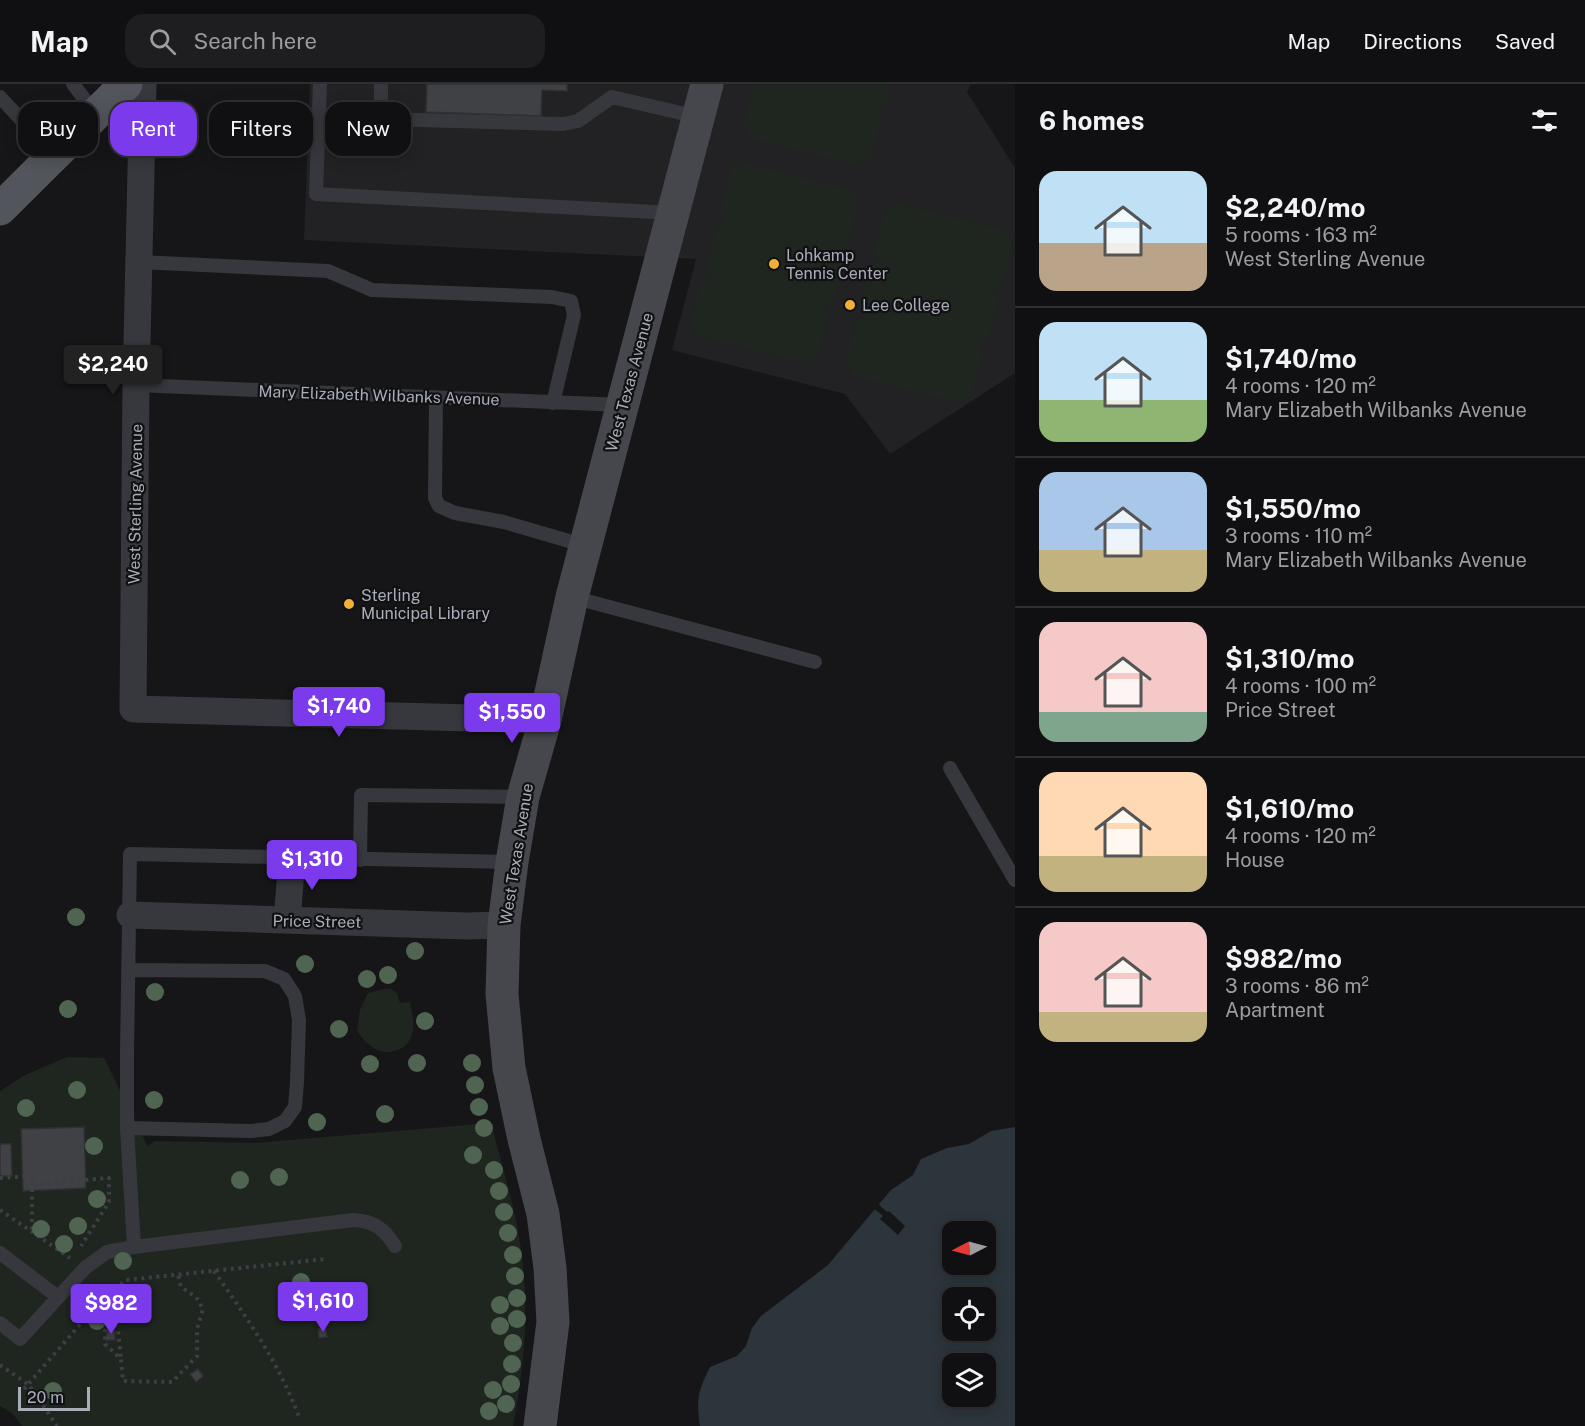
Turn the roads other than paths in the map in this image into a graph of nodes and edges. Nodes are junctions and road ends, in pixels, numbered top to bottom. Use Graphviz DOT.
graph roads {
  1 [pos="73,84"];
  2 [pos="126,84"];
  3 [pos="143,84"];
  4 [pos="320,84"];
  5 [pos="381,84"];
  6 [pos="707,84"];
  7 [pos="612,91"];
  8 [pos="0,97"];
  9 [pos="87,102"];
  10 [pos="381,102"];
  11 [pos="98,112"];
  12 [pos="18,116"];
  13 [pos="698,117"];
  14 [pos="319,119"];
  15 [pos="325,119"];
  16 [pos="411,120"];
  17 [pos="53,156"];
  18 [pos="0,209"];
  19 [pos="673,213"];
  20 [pos="139,262"];
  21 [pos="136,385"];
  22 [pos="436,398"];
  23 [pos="553,403"];
  24 [pos="622,405"];
  25 [pos="586,546"];
  26 [pos="572,597"];
  27 [pos="815,662"];
  28 [pos="545,720"];
  29 [pos="950,768"];
  30 [pos="523,797"];
  31 [pos="292,859"];
  32 [pos="360,861"];
  33 [pos="512,862"];
  34 [pos="1015,880"];
  35 [pos="130,915"];
  36 [pos="287,920"];
  37 [pos="504,925"];
  38 [pos="129,970"];
  39 [pos="127,1128"];
  40 [pos="134,1246"];
  41 [pos="395,1246"];
  42 [pos="0,1253"];
  43 [pos="58,1297"];
  44 [pos="0,1323"];
  45 [pos="540,1426"];
  1 -- 9 [label="lane"];
  2 -- 11 [label="main road"];
  3 -- 20 [label="street, West Sterling Avenue"];
  4 -- 14 [label="lane"];
  5 -- 10 [label="lane"];
  6 -- 13 [label="street, West Texas Avenue"];
  7 -- 13 [label="lane"];
  7 -- 16 [label="lane"];
  8 -- 12 [label="lane"];
  13 -- 19 [label="street, West Texas Avenue"];
  14 -- 15 [label="lane"];
  14 -- 19 [label="lane"];
  17 -- 18 [label="main road"];
  19 -- 24 [label="street, West Texas Avenue"];
  20 -- 21 [label="street, West Sterling Avenue"];
  20 -- 23 [label="lane"];
  21 -- 22 [label="lane, Mary Elizabeth Wilbanks Avenue"];
  21 -- 28 [label="street, West Sterling Avenue"];
  22 -- 23 [label="lane, Mary Elizabeth Wilbanks Avenue"];
  22 -- 25 [label="lane"];
  23 -- 24 [label="lane, Mary Elizabeth Wilbanks Avenue"];
  24 -- 25 [label="street, West Texas Avenue"];
  25 -- 26 [label="street, West Texas Avenue"];
  26 -- 27 [label="lane"];
  26 -- 28 [label="street, West Texas Avenue"];
  28 -- 30 [label="street, West Texas Avenue"];
  29 -- 34 [label="lane"];
  30 -- 32 [label="lane"];
  30 -- 33 [label="street, West Texas Avenue"];
  31 -- 32 [label="lane"];
  31 -- 35 [label="lane"];
  31 -- 36 [label="street"];
  32 -- 33 [label="lane"];
  33 -- 37 [label="street, West Texas Avenue"];
  35 -- 36 [label="street, Price Street"];
  35 -- 38 [label="lane"];
  36 -- 37 [label="street, Price Street"];
  37 -- 45 [label="street, West Texas Avenue"];
  38 -- 39 [label="lane"];
  38 -- 39 [label="lane"];
  39 -- 40 [label="lane"];
  40 -- 41 [label="lane"];
  40 -- 43 [label="lane"];
  42 -- 43 [label="lane"];
  43 -- 44 [label="lane"];
}
